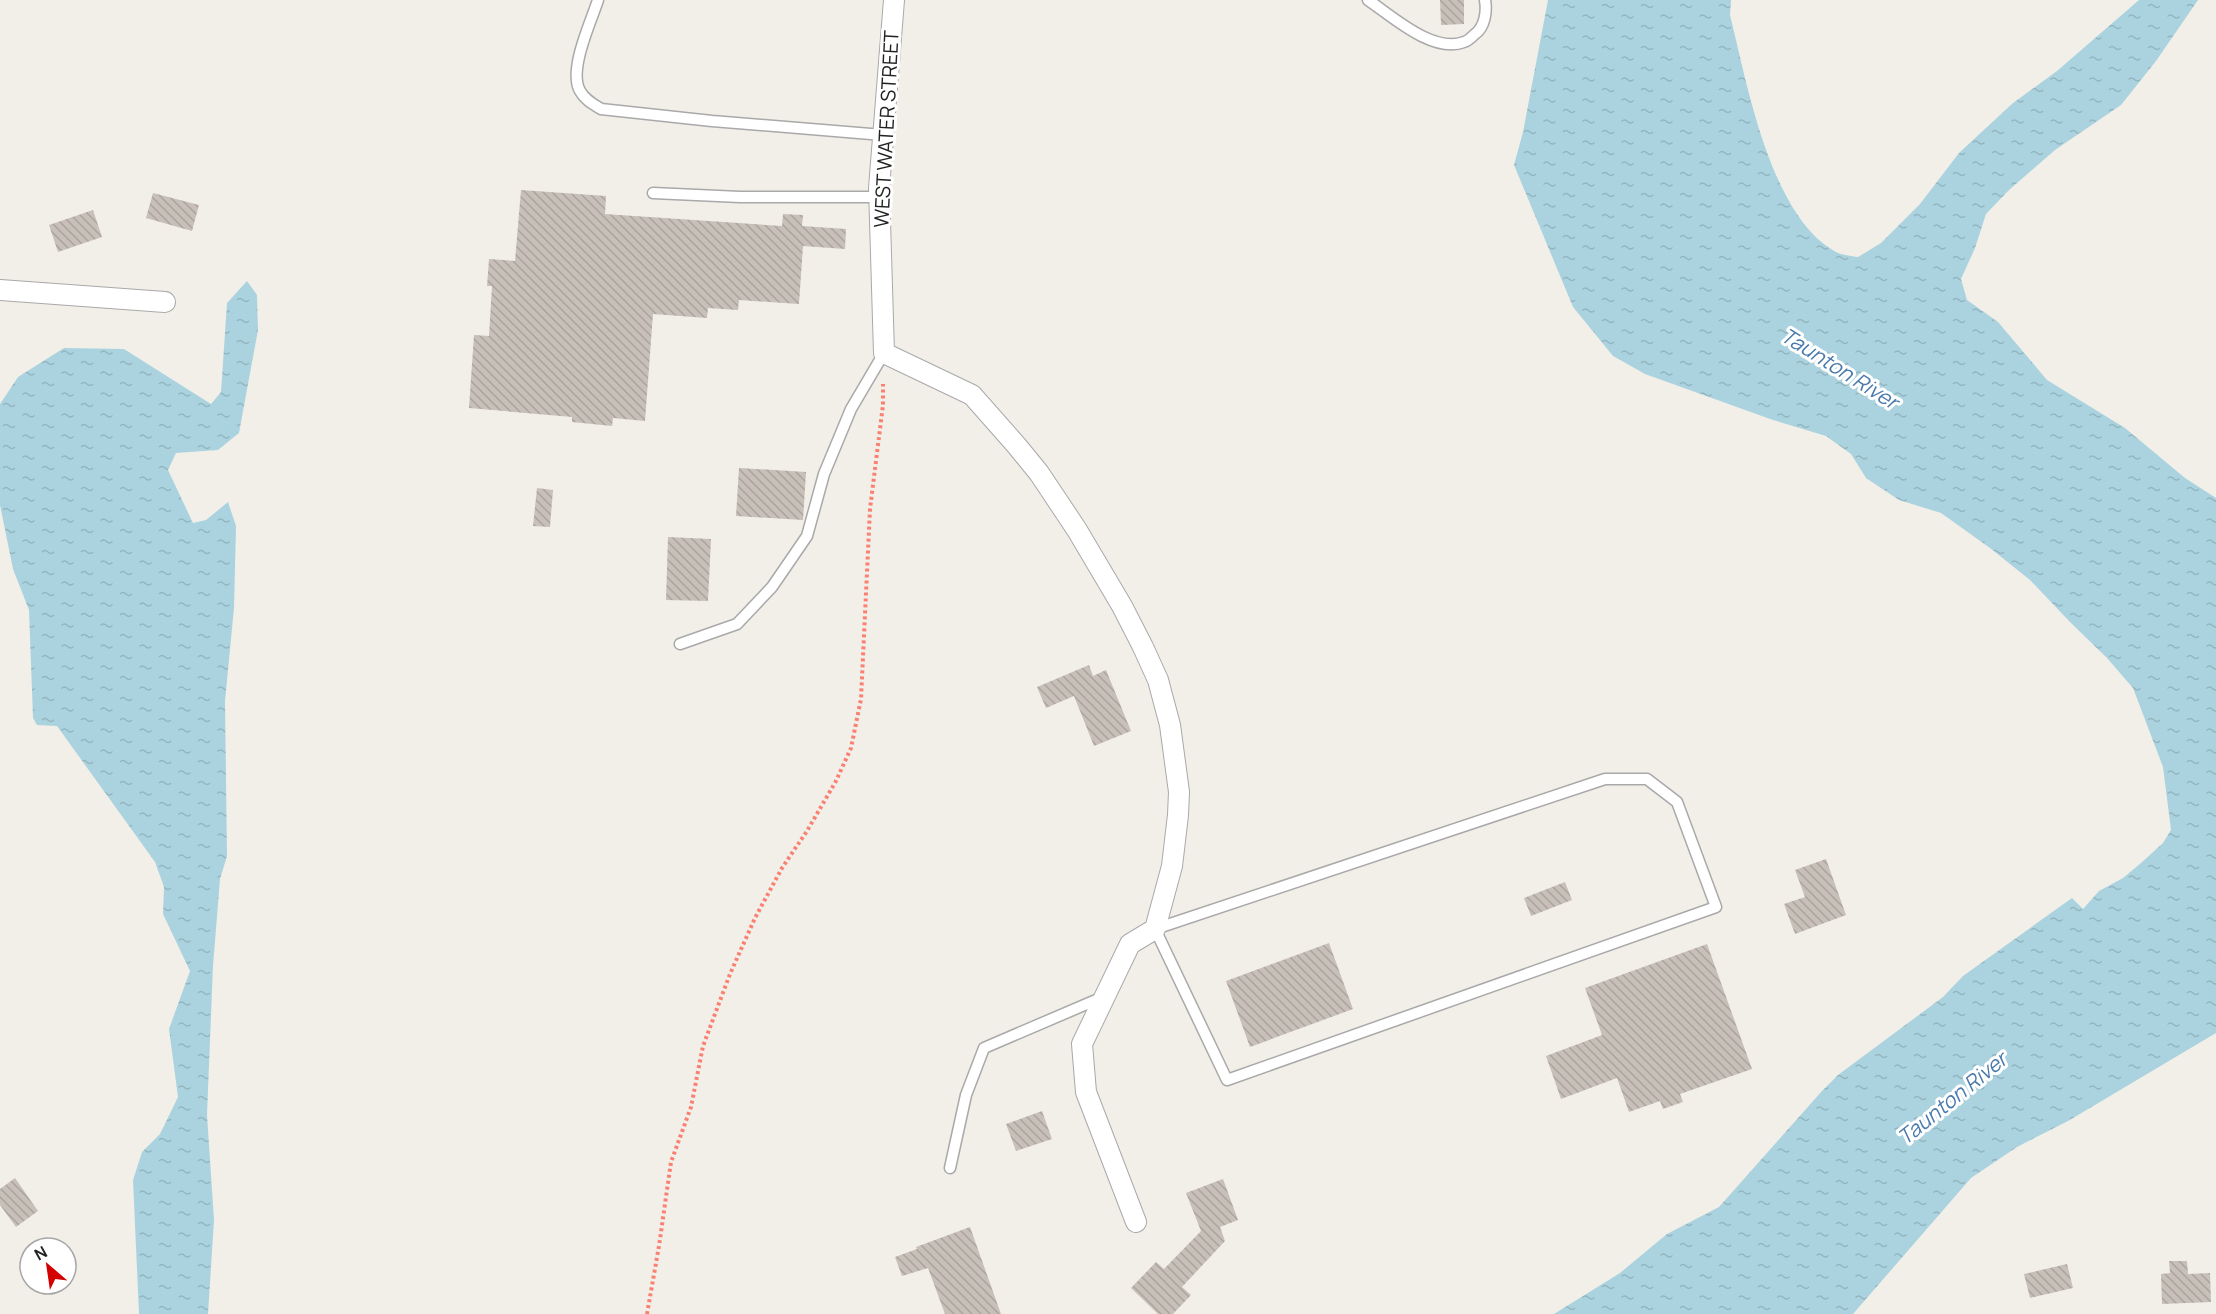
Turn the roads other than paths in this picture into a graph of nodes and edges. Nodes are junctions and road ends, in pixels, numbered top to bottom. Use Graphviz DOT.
graph roads {
  1 [pos="598,0"];
  2 [pos="894,0"];
  3 [pos="1368,0"];
  4 [pos="1485,0"];
  5 [pos="883,135"];
  6 [pos="653,193"];
  7 [pos="879,197"];
  8 [pos="0,290"];
  9 [pos="165,302"];
  10 [pos="884,353"];
  11 [pos="680,644"];
  12 [pos="1155,929"];
  13 [pos="1103,997"];
  14 [pos="950,1168"];
  15 [pos="1136,1222"];
  1 -- 5 [label="lane"];
  2 -- 5 [label="street, WEST WATER STREET"];
  3 -- 4 [label="lane"];
  5 -- 7 [label="street, WEST WATER STREET"];
  6 -- 7 [label="lane"];
  7 -- 10 [label="street, WEST WATER STREET"];
  8 -- 9 [label="street"];
  10 -- 11 [label="lane"];
  10 -- 12 [label="street"];
  12 -- 12 [label="lane"];
  12 -- 13 [label="street"];
  13 -- 14 [label="lane"];
  13 -- 15 [label="street"];
}
